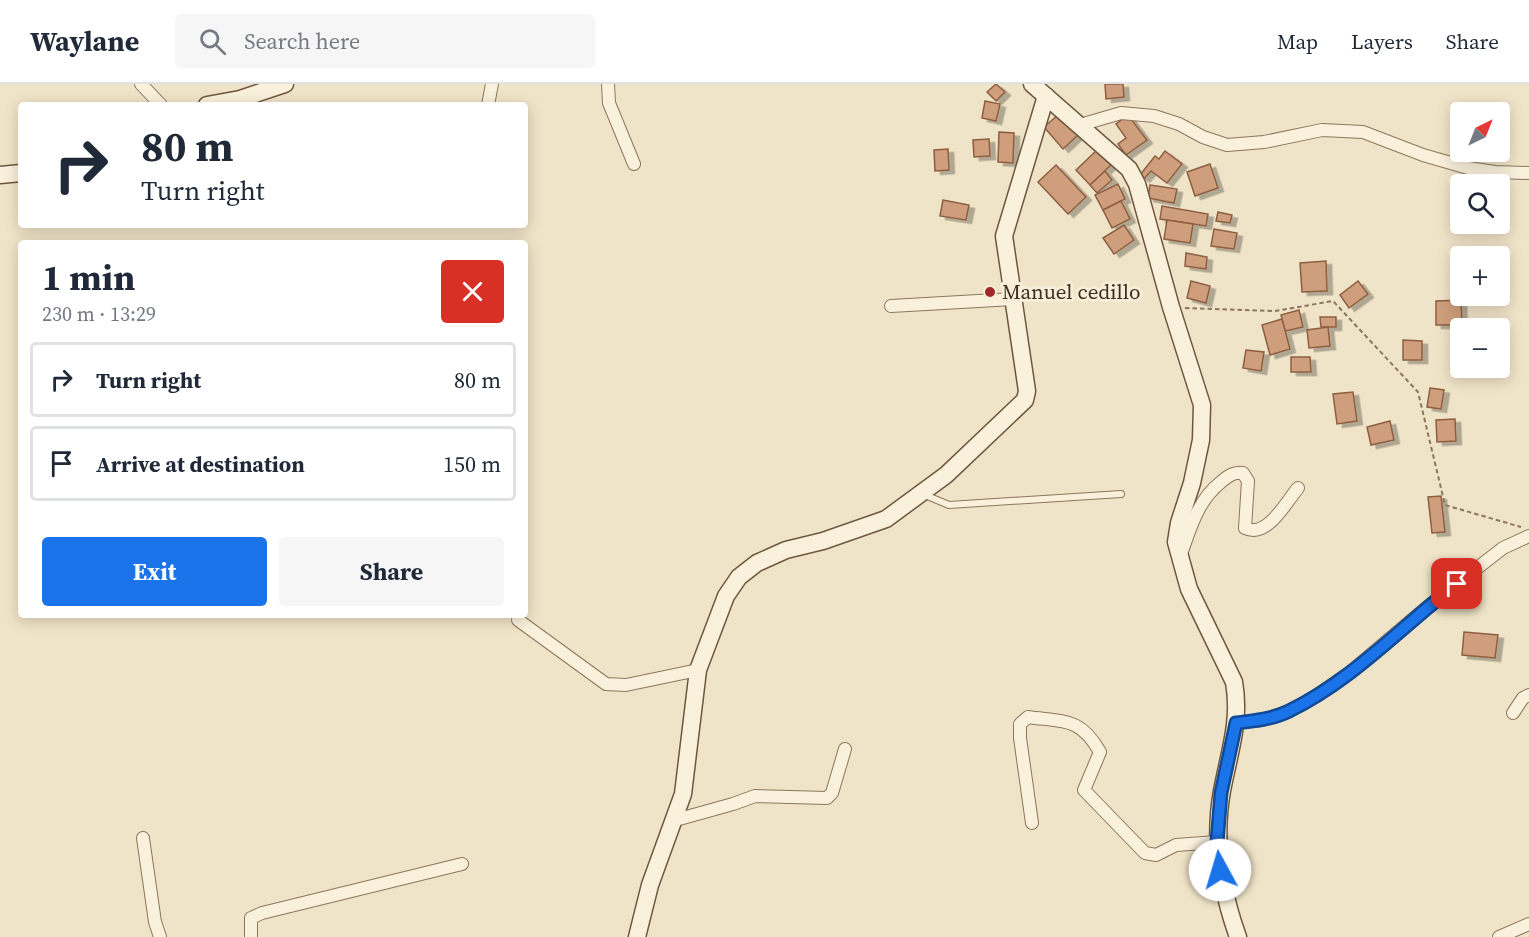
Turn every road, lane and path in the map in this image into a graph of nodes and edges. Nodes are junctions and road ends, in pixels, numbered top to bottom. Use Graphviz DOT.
graph roads {
  1 [pos="141,84"];
  2 [pos="285,84"];
  3 [pos="492,84"];
  4 [pos="608,84"];
  5 [pos="1032,84"];
  6 [pos="1046,96"];
  7 [pos="158,102"];
  8 [pos="224,102"];
  9 [pos="489,102"];
  10 [pos="1080,125"];
  11 [pos="634,165"];
  12 [pos="18,173"];
  13 [pos="1529,173"];
  14 [pos="0,175"];
  15 [pos="1013,299"];
  16 [pos="891,306"];
  17 [pos="1171,307"];
  18 [pos="1298,488"];
  19 [pos="921,493"];
  20 [pos="1121,494"];
  21 [pos="1529,530"];
  22 [pos="1529,536"];
  23 [pos="1180,558"];
  24 [pos="518,620"];
  25 [pos="698,670"];
  26 [pos="1529,695"];
  27 [pos="1513,712"];
  28 [pos="1236,723"];
  29 [pos="845,750"];
  30 [pos="672,820"];
  31 [pos="1032,823"];
  32 [pos="143,838"];
  33 [pos="1217,842"];
  34 [pos="462,864"];
  35 [pos="1529,924"];
  36 [pos="160,937"];
  37 [pos="251,937"];
  38 [pos="637,937"];
  39 [pos="1238,937"];
  40 [pos="1499,937"];
  1 -- 7 [label="street"];
  2 -- 8 [label="street"];
  3 -- 9 [label="street"];
  4 -- 11 [label="street"];
  5 -- 6 [label="street"];
  6 -- 10 [label="street"];
  6 -- 15 [label="street"];
  10 -- 13 [label="street"];
  10 -- 17 [label="street"];
  12 -- 14 [label="street"];
  15 -- 16 [label="street"];
  15 -- 19 [label="street"];
  17 -- 21 [label="path"];
  17 -- 23 [label="street"];
  18 -- 23 [label="street"];
  19 -- 20 [label="lane"];
  19 -- 25 [label="street"];
  22 -- 28 [label="street"];
  23 -- 28 [label="street"];
  24 -- 25 [label="street"];
  25 -- 30 [label="street"];
  26 -- 27 [label="street"];
  28 -- 33 [label="street"];
  29 -- 30 [label="street"];
  30 -- 38 [label="street"];
  31 -- 33 [label="street"];
  32 -- 36 [label="street"];
  33 -- 39 [label="street"];
  34 -- 37 [label="street"];
  35 -- 40 [label="street"];
}
